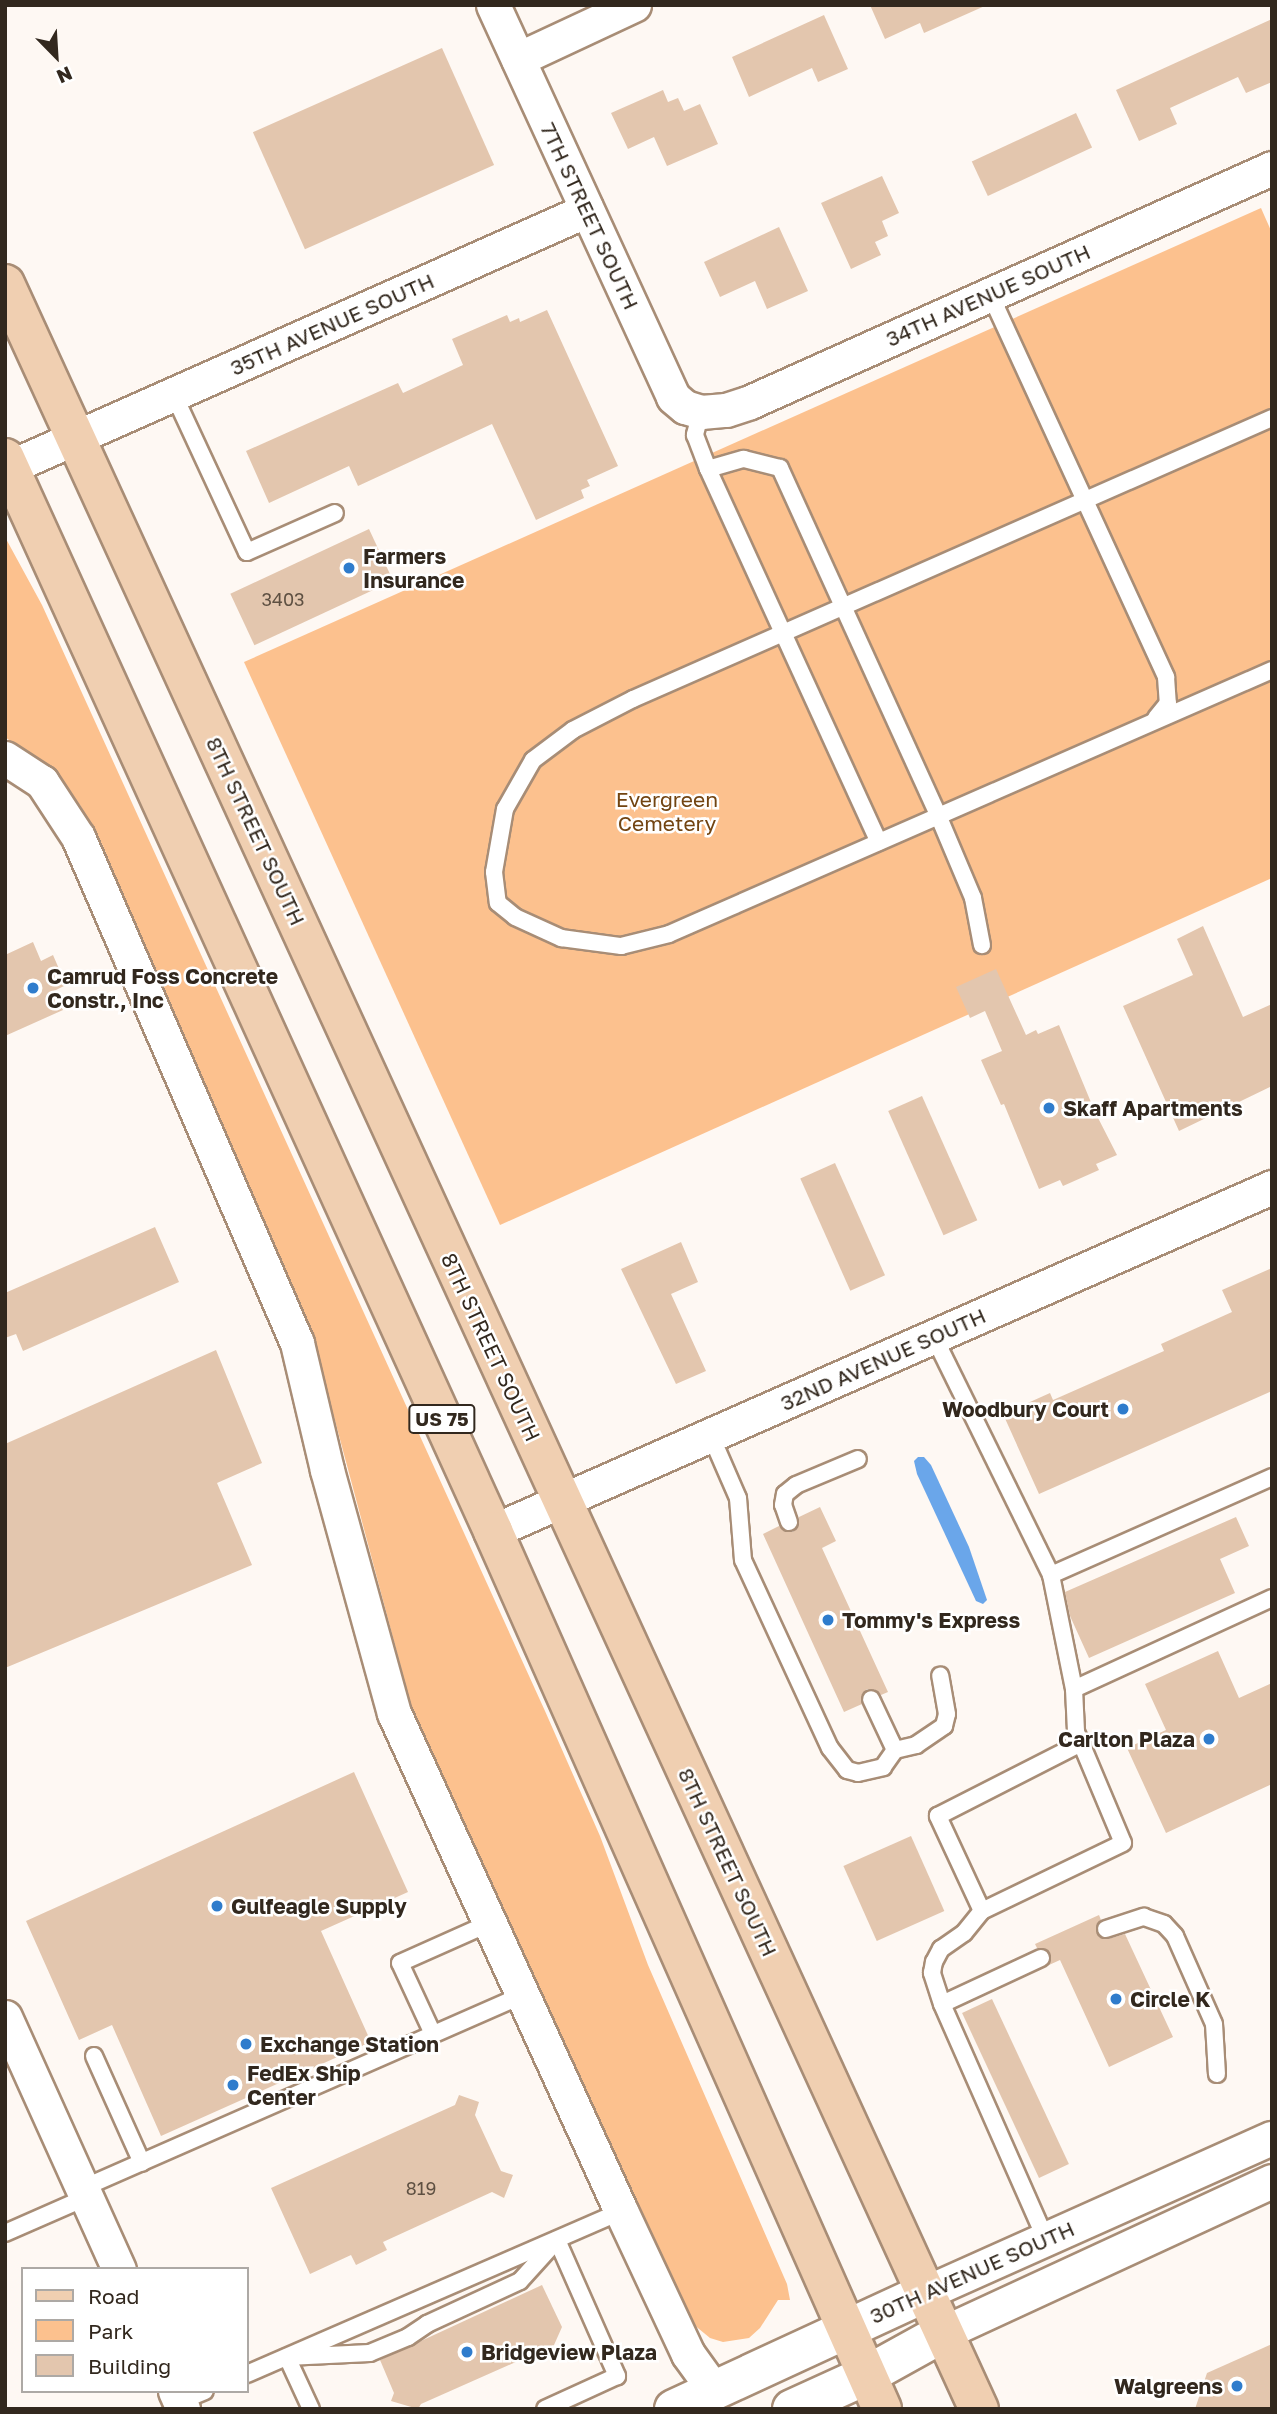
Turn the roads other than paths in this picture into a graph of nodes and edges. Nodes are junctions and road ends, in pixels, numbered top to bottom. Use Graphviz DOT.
graph roads {
  1 [pos="493,5"];
  2 [pos="634,5"];
  3 [pos="518,59"];
  4 [pos="1272,167"];
  5 [pos="587,210"];
  6 [pos="5,284"];
  7 [pos="990,294"];
  8 [pos="174,395"];
  9 [pos="701,412"];
  10 [pos="1272,418"];
  11 [pos="77,438"];
  12 [pos="7,465"];
  13 [pos="708,469"];
  14 [pos="1085,501"];
  15 [pos="335,513"];
  16 [pos="844,607"];
  17 [pos="783,633"];
  18 [pos="1272,670"];
  19 [pos="1155,719"];
  20 [pos="5,758"];
  21 [pos="938,815"];
  22 [pos="878,842"];
  23 [pos="982,945"];
  24 [pos="1272,1186"];
  25 [pos="934,1337"];
  26 [pos="710,1436"];
  27 [pos="858,1459"];
  28 [pos="1272,1477"];
  29 [pos="562,1502"];
  30 [pos="789,1522"];
  31 [pos="493,1531"];
  32 [pos="1051,1575"];
  33 [pos="1272,1598"];
  34 [pos="940,1676"];
  35 [pos="1074,1689"];
  36 [pos="871,1699"];
  37 [pos="1081,1743"];
  38 [pos="895,1750"];
  39 [pos="982,1911"];
  40 [pos="490,1923"];
  41 [pos="1106,1929"];
  42 [pos="1041,1958"];
  43 [pos="523,1995"];
  44 [pos="943,2004"];
  45 [pos="8,2030"];
  46 [pos="433,2034"];
  47 [pos="94,2056"];
  48 [pos="1217,2074"];
  49 [pos="1262,2142"];
  50 [pos="142,2163"];
  51 [pos="1270,2182"];
  52 [pos="85,2192"];
  53 [pos="621,2211"];
  54 [pos="5,2233"];
  55 [pos="557,2240"];
  56 [pos="1046,2240"];
  57 [pos="118,2267"];
  58 [pos="927,2292"];
  59 [pos="846,2328"];
  60 [pos="945,2332"];
  61 [pos="287,2357"];
  62 [pos="248,2374"];
  63 [pos="713,2390"];
  64 [pos="874,2392"];
  65 [pos="311,2409"];
  66 [pos="545,2409"];
  67 [pos="674,2409"];
  68 [pos="792,2409"];
  69 [pos="979,2409"];
  1 -- 3 [label="street, 7TH STREET SOUTH"];
  2 -- 3 [label="street"];
  3 -- 5 [label="street, 7TH STREET SOUTH"];
  4 -- 7 [label="street, 34TH AVENUE SOUTH"];
  5 -- 8 [label="street, 35TH AVENUE SOUTH"];
  5 -- 9 [label="street, 7TH STREET SOUTH"];
  6 -- 11 [label="main road, 8TH STREET SOUTH"];
  7 -- 9 [label="street, 34TH AVENUE SOUTH"];
  7 -- 14 [label="lane"];
  8 -- 11 [label="street, 35TH AVENUE SOUTH"];
  8 -- 15 [label="lane"];
  9 -- 13 [label="lane"];
  10 -- 14 [label="lane"];
  11 -- 12 [label="street, 35TH AVENUE SOUTH"];
  11 -- 29 [label="main road, 8TH STREET SOUTH"];
  12 -- 31 [label="main road, US 75"];
  13 -- 16 [label="lane"];
  13 -- 17 [label="lane"];
  14 -- 16 [label="lane"];
  14 -- 19 [label="lane"];
  16 -- 17 [label="lane"];
  16 -- 21 [label="lane"];
  17 -- 22 [label="lane"];
  17 -- 22 [label="lane"];
  18 -- 19 [label="lane"];
  19 -- 21 [label="lane"];
  20 -- 40 [label="street"];
  21 -- 22 [label="lane"];
  21 -- 23 [label="lane"];
  24 -- 25 [label="street, 32ND AVENUE SOUTH"];
  25 -- 26 [label="street, 32ND AVENUE SOUTH"];
  25 -- 32 [label="lane"];
  26 -- 29 [label="street, 32ND AVENUE SOUTH"];
  26 -- 38 [label="lane"];
  27 -- 30 [label="lane"];
  28 -- 32 [label="lane"];
  29 -- 31 [label="street, 32ND AVENUE SOUTH"];
  29 -- 58 [label="main road, 8TH STREET SOUTH"];
  31 -- 59 [label="main road, US 75"];
  32 -- 35 [label="lane"];
  33 -- 35 [label="lane"];
  34 -- 38 [label="lane"];
  35 -- 37 [label="lane"];
  36 -- 38 [label="lane"];
  37 -- 39 [label="lane"];
  37 -- 39 [label="lane"];
  39 -- 44 [label="lane"];
  40 -- 43 [label="street"];
  40 -- 46 [label="lane"];
  41 -- 48 [label="lane"];
  42 -- 44 [label="lane"];
  43 -- 46 [label="lane"];
  43 -- 53 [label="street"];
  44 -- 56 [label="lane"];
  45 -- 52 [label="street"];
  46 -- 50 [label="lane"];
  47 -- 50 [label="lane"];
  49 -- 51 [label="street"];
  49 -- 56 [label="street, 30TH AVENUE SOUTH"];
  50 -- 52 [label="lane"];
  51 -- 60 [label="street, 30TH AVENUE SOUTH"];
  52 -- 54 [label="lane"];
  52 -- 57 [label="street"];
  53 -- 55 [label="lane"];
  53 -- 63 [label="street"];
  55 -- 61 [label="lane"];
  55 -- 61 [label="lane"];
  55 -- 66 [label="lane"];
  56 -- 58 [label="street, 30TH AVENUE SOUTH"];
  58 -- 59 [label="street, 30TH AVENUE SOUTH"];
  58 -- 60 [label="main road, 8TH STREET SOUTH"];
  59 -- 63 [label="street, 30TH AVENUE SOUTH"];
  59 -- 64 [label="main road, US 75"];
  60 -- 64 [label="street, 30TH AVENUE SOUTH"];
  60 -- 69 [label="main road, 8TH STREET SOUTH"];
  61 -- 62 [label="lane"];
  61 -- 65 [label="lane"];
  63 -- 67 [label="street, 30TH AVENUE SOUTH"];
  64 -- 68 [label="street, 30TH AVENUE SOUTH"];
}
